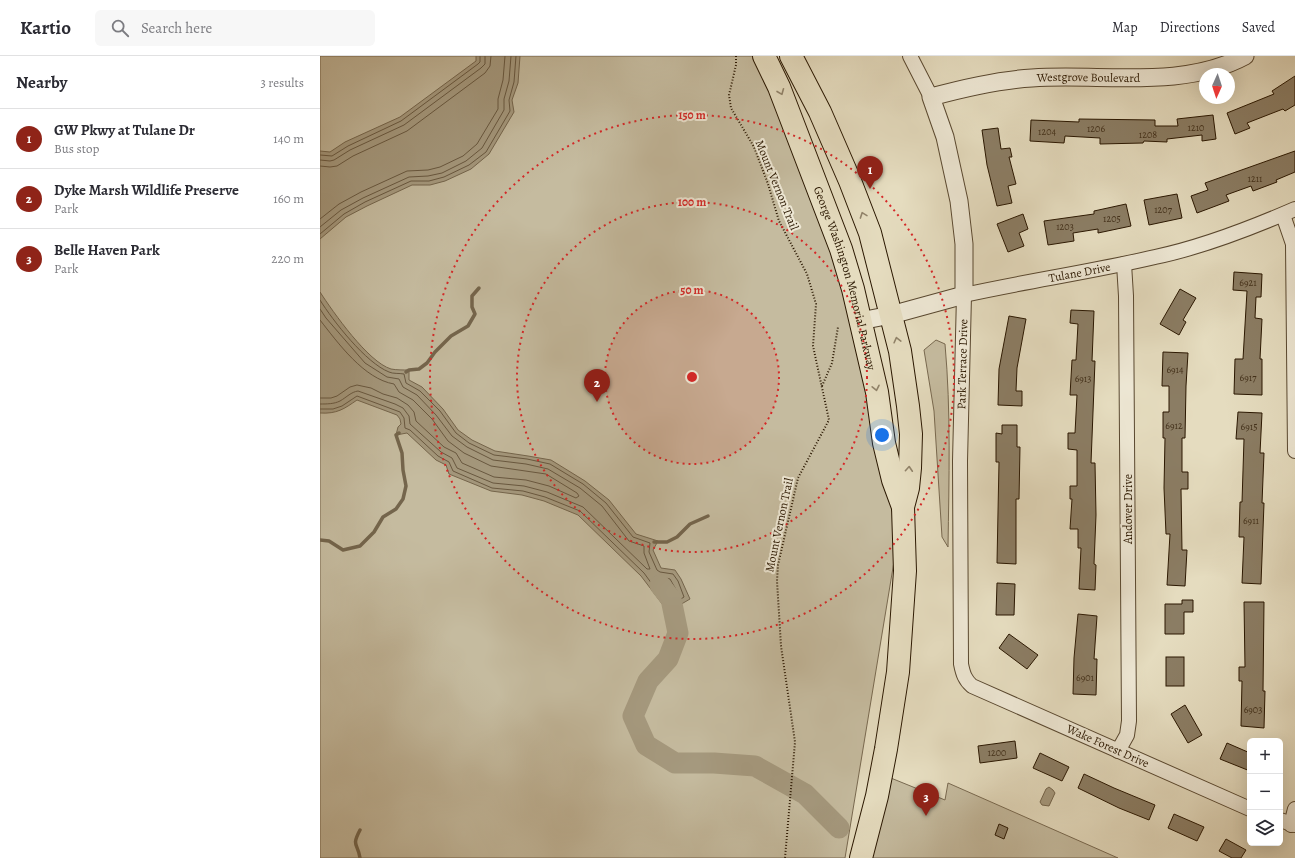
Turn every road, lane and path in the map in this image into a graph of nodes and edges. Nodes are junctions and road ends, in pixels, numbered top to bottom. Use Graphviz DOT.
graph roads {
  1 [pos="736,56"];
  2 [pos="764,56"];
  3 [pos="791,56"];
  4 [pos="910,56"];
  5 [pos="1245,56"];
  6 [pos="931,97"];
  7 [pos="1289,212"];
  8 [pos="1124,264"];
  9 [pos="964,295"];
  10 [pos="891,315"];
  11 [pos="860,321"];
  12 [pos="838,327"];
  13 [pos="822,386"];
  14 [pos="1295,452"];
  15 [pos="903,507"];
  16 [pos="967,681"];
  17 [pos="1118,751"];
  18 [pos="1247,808"];
  19 [pos="1295,809"];
  20 [pos="1289,823"];
  21 [pos="785,858"];
  22 [pos="861,858"];
  1 -- 13 [label="path, Mount Vernon Trail"];
  2 -- 11 [label="main road, George Washington Memorial Parkway, one-way"];
  10 -- 3 [label="main road, George Washington Memorial Parkway, one-way"];
  4 -- 6 [label="street, Park Terrace Drive"];
  5 -- 6 [label="street, Westgrove Boulevard"];
  6 -- 9 [label="street, Park Terrace Drive"];
  7 -- 8 [label="street, Tulane Drive"];
  7 -- 14 [label="street"];
  8 -- 9 [label="street, Tulane Drive"];
  8 -- 17 [label="street, Andover Drive"];
  9 -- 10 [label="street, Tulane Drive"];
  9 -- 16 [label="street, Park Terrace Drive"];
  10 -- 11 [label="street, Tulane Drive"];
  15 -- 10 [label="main road, George Washington Memorial Parkway, one-way"];
  11 -- 15 [label="main road, George Washington Memorial Parkway, one-way"];
  12 -- 13 [label="path"];
  13 -- 21 [label="path, Mount Vernon Trail"];
  15 -- 22 [label="main road, George Washington Memorial Parkway"];
  16 -- 17 [label="street, Wake Forest Drive"];
  17 -- 18 [label="street, Wake Forest Drive"];
  19 -- 20 [label="street"];
}
